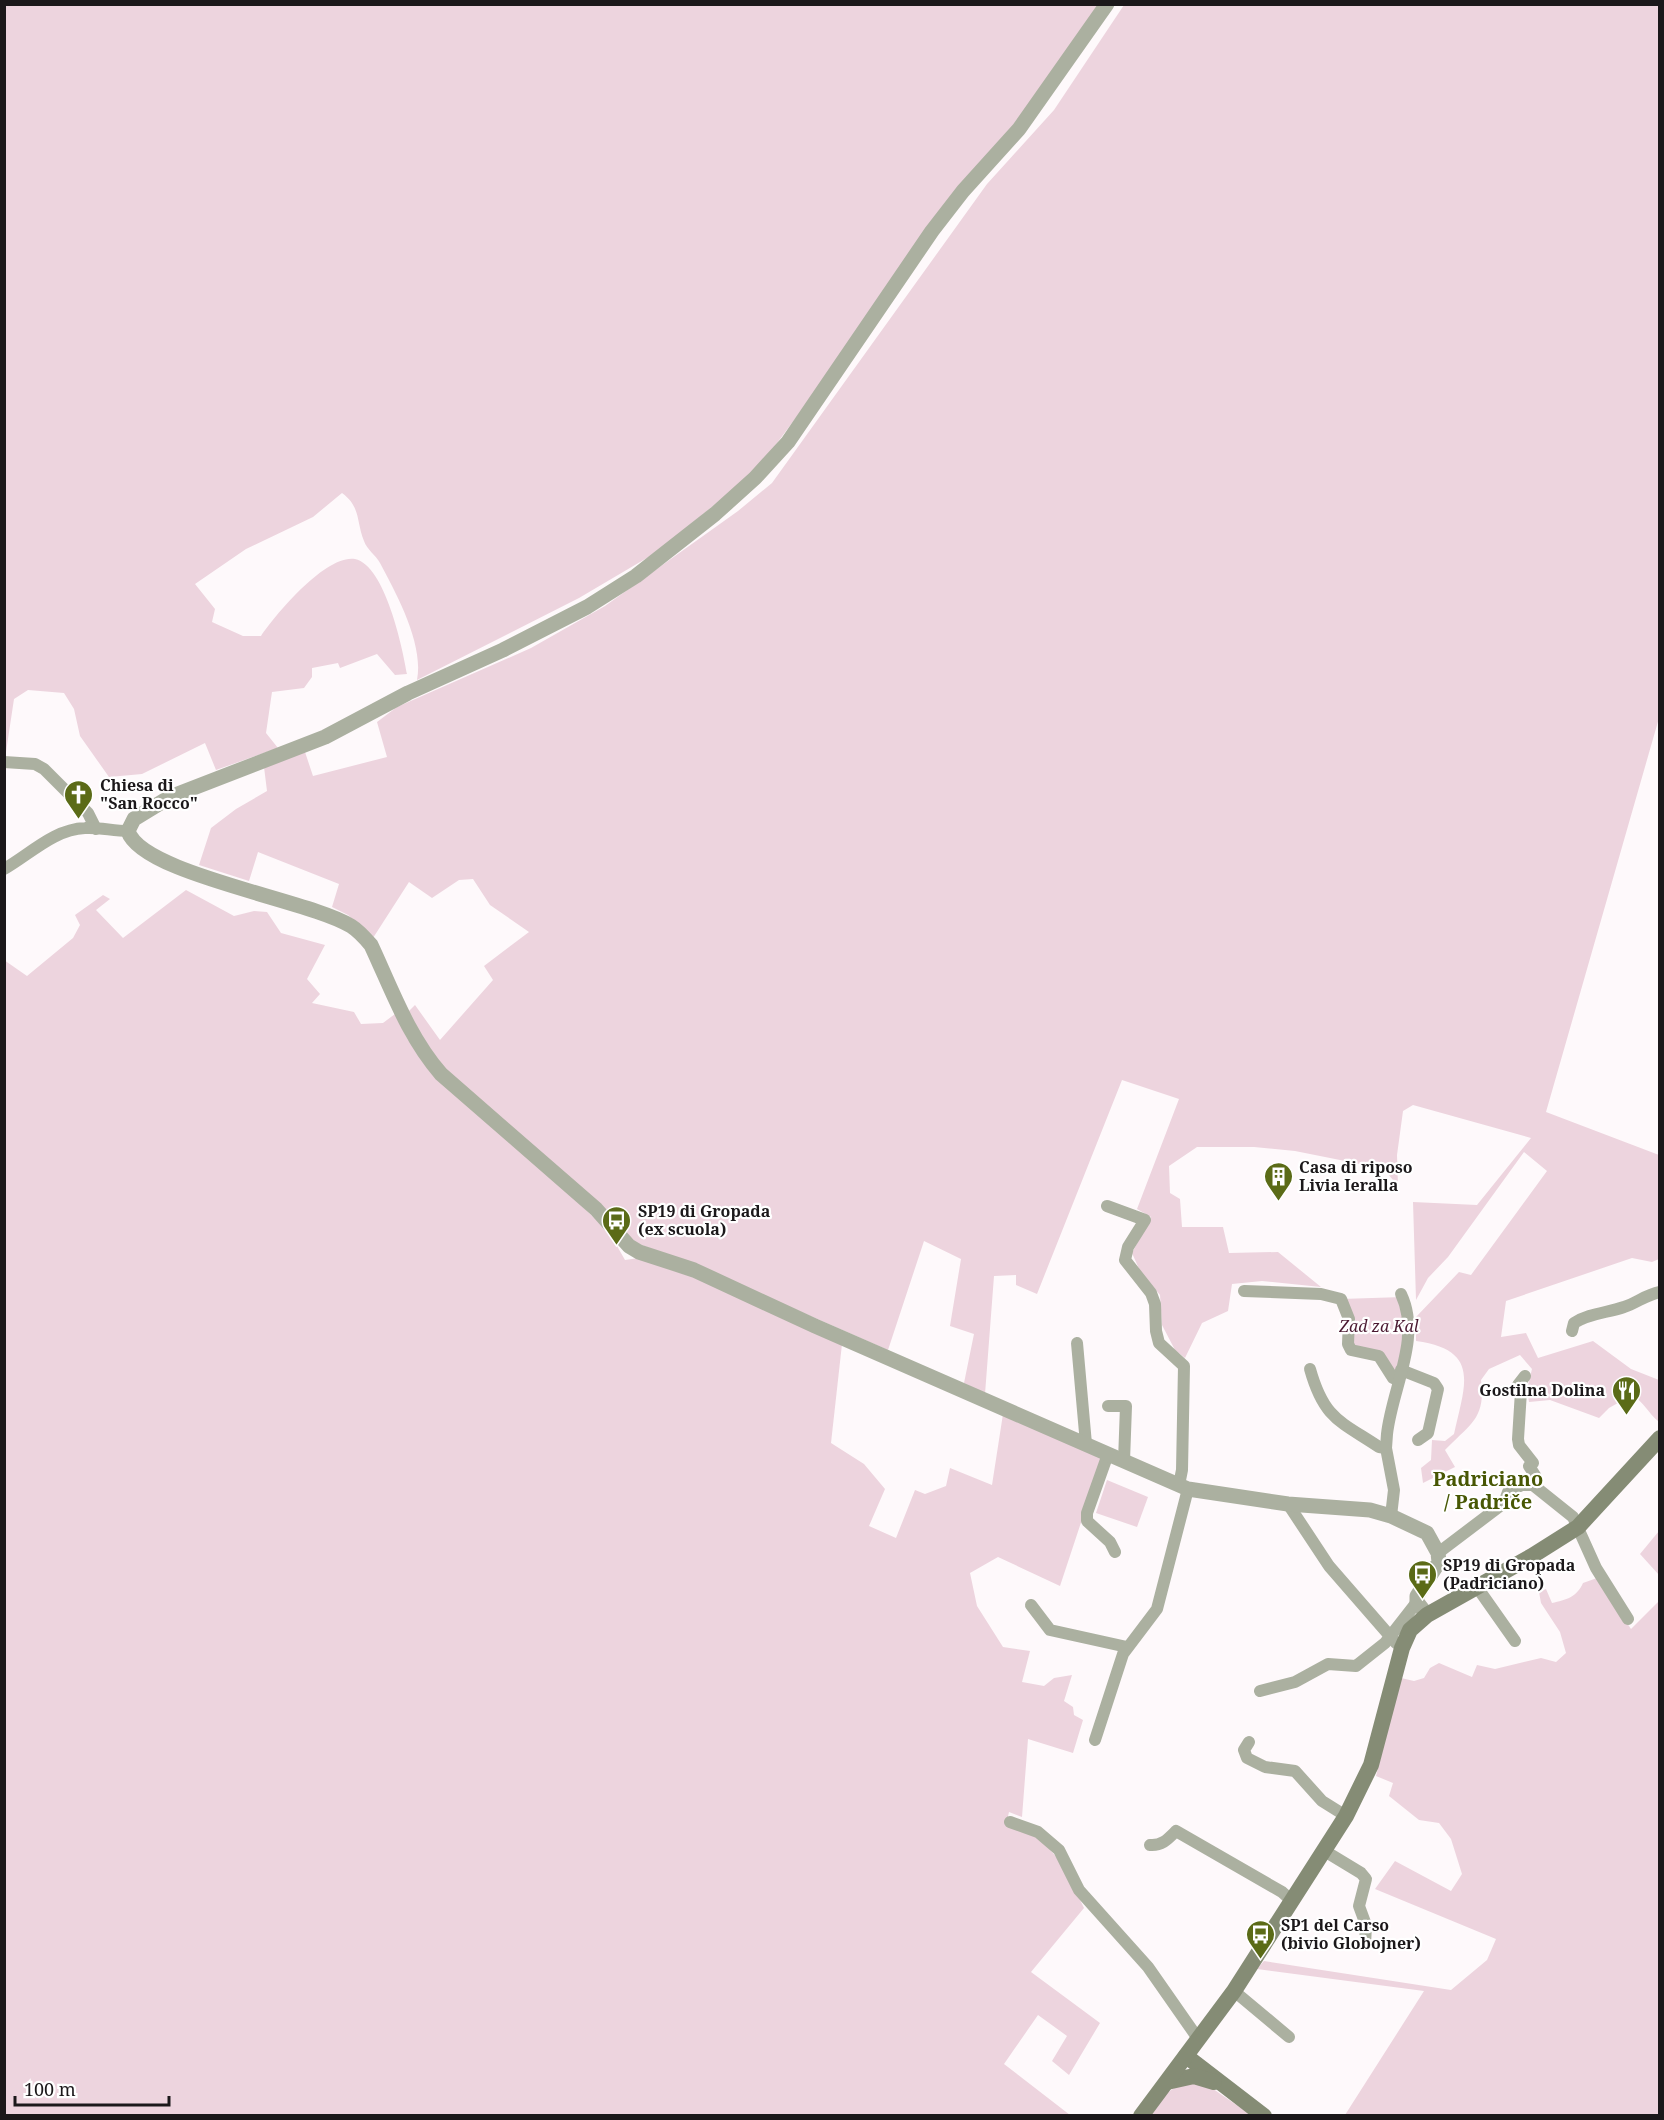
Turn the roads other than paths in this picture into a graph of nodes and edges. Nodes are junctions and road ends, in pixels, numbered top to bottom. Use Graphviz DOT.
graph roads {
  1 [pos="1107,4"];
  2 [pos="4,762"];
  3 [pos="96,829"];
  4 [pos="128,831"];
  5 [pos="4,869"];
  6 [pos="1107,1206"];
  7 [pos="1244,1291"];
  8 [pos="1659,1292"];
  9 [pos="1401,1293"];
  10 [pos="1572,1331"];
  11 [pos="1077,1343"];
  12 [pos="1310,1370"];
  13 [pos="1399,1375"];
  14 [pos="1525,1376"];
  15 [pos="1108,1406"];
  16 [pos="1418,1440"];
  17 [pos="1086,1444"];
  18 [pos="1657,1444"];
  19 [pos="1386,1448"];
  20 [pos="1108,1454"];
  21 [pos="1124,1461"];
  22 [pos="1533,1485"];
  23 [pos="1184,1487"];
  24 [pos="1288,1504"];
  25 [pos="1391,1516"];
  26 [pos="1578,1527"];
  27 [pos="1115,1552"];
  28 [pos="1438,1553"];
  29 [pos="1477,1587"];
  30 [pos="1030,1605"];
  31 [pos="1422,1609"];
  32 [pos="1628,1619"];
  33 [pos="1515,1641"];
  34 [pos="1396,1643"];
  35 [pos="1127,1647"];
  36 [pos="1260,1691"];
  37 [pos="1095,1740"];
  38 [pos="1249,1742"];
  39 [pos="1346,1816"];
  40 [pos="1010,1822"];
  41 [pos="1150,1845"];
  42 [pos="1323,1850"];
  43 [pos="1292,1901"];
  44 [pos="1365,1945"];
  45 [pos="1234,1991"];
  46 [pos="1289,2037"];
  47 [pos="1199,2040"];
  48 [pos="1186,2056"];
  49 [pos="1167,2082"];
  50 [pos="1223,2085"];
  51 [pos="1141,2115"];
  52 [pos="1264,2115"];
  1 -- 4 [label="street"];
  2 -- 3 [label="street"];
  3 -- 4 [label="street"];
  3 -- 5 [label="street"];
  4 -- 17 [label="street"];
  6 -- 23 [label="street"];
  7 -- 13 [label="street"];
  8 -- 10 [label="street"];
  9 -- 13 [label="street"];
  11 -- 17 [label="street"];
  12 -- 19 [label="street"];
  13 -- 16 [label="street"];
  13 -- 19 [label="street"];
  14 -- 22 [label="street"];
  15 -- 21 [label="street"];
  17 -- 20 [label="street"];
  18 -- 26 [label="main road"];
  19 -- 25 [label="street"];
  20 -- 21 [label="street"];
  20 -- 27 [label="street"];
  21 -- 23 [label="street"];
  22 -- 26 [label="street"];
  22 -- 28 [label="street"];
  23 -- 24 [label="street"];
  23 -- 35 [label="street"];
  24 -- 25 [label="street"];
  24 -- 34 [label="street"];
  25 -- 28 [label="street"];
  26 -- 29 [label="main road"];
  26 -- 32 [label="street"];
  28 -- 31 [label="street"];
  29 -- 31 [label="main road"];
  29 -- 33 [label="street"];
  30 -- 35 [label="street"];
  31 -- 34 [label="main road"];
  34 -- 36 [label="street"];
  34 -- 39 [label="main road"];
  35 -- 37 [label="street"];
  38 -- 39 [label="street"];
  39 -- 42 [label="main road"];
  40 -- 47 [label="street"];
  41 -- 43 [label="street"];
  42 -- 43 [label="main road"];
  42 -- 44 [label="street"];
  43 -- 45 [label="main road"];
  45 -- 46 [label="street"];
  45 -- 47 [label="main road"];
  47 -- 48 [label="main road"];
  47 -- 50 [label="main road"];
  48 -- 49 [label="main road"];
  48 -- 50 [label="main road"];
  49 -- 50 [label="main road"];
  49 -- 51 [label="main road"];
  50 -- 52 [label="main road"];
}
